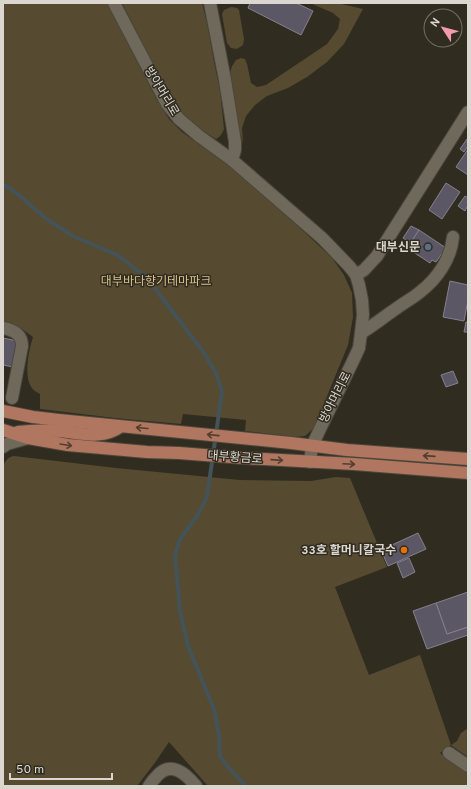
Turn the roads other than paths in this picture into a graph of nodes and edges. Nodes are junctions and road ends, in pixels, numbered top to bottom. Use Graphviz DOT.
graph roads {
  1 [pos="114,3"];
  2 [pos="210,3"];
  3 [pos="468,112"];
  4 [pos="232,160"];
  5 [pos="453,238"];
  6 [pos="356,275"];
  7 [pos="3,328"];
  8 [pos="361,333"];
  9 [pos="3,381"];
  10 [pos="12,398"];
  11 [pos="6,411"];
  12 [pos="120,427"];
  13 [pos="5,433"];
  14 [pos="28,438"];
  15 [pos="312,446"];
  16 [pos="3,447"];
  17 [pos="468,459"];
  18 [pos="310,462"];
  19 [pos="468,472"];
  20 [pos="449,753"];
  21 [pos="468,766"];
  22 [pos="149,786"];
  23 [pos="196,786"];
  1 -- 4 [label="street, 방아머리로"];
  2 -- 4 [label="street"];
  3 -- 6 [label="street"];
  4 -- 6 [label="street, 방아머리로"];
  5 -- 8 [label="street"];
  6 -- 8 [label="street, 방아머리로"];
  7 -- 10 [label="street, 대부황금로"];
  8 -- 15 [label="street, 방아머리로"];
  9 -- 10 [label="street"];
  10 -- 11 [label="street, 대부황금로"];
  11 -- 12 [label="main road, 대부황금로"];
  12 -- 13 [label="main road"];
  15 -- 12 [label="main road, 대부황금로, one-way"];
  13 -- 14 [label="main road, 대부황금로"];
  14 -- 16 [label="street"];
  14 -- 18 [label="main road, 대부황금로, one-way"];
  17 -- 15 [label="main road, 대부황금로, one-way"];
  15 -- 18 [label="street, 방아머리로"];
  18 -- 19 [label="main road, 대부황금로, one-way"];
  20 -- 21 [label="street"];
  22 -- 23 [label="street"];
}
